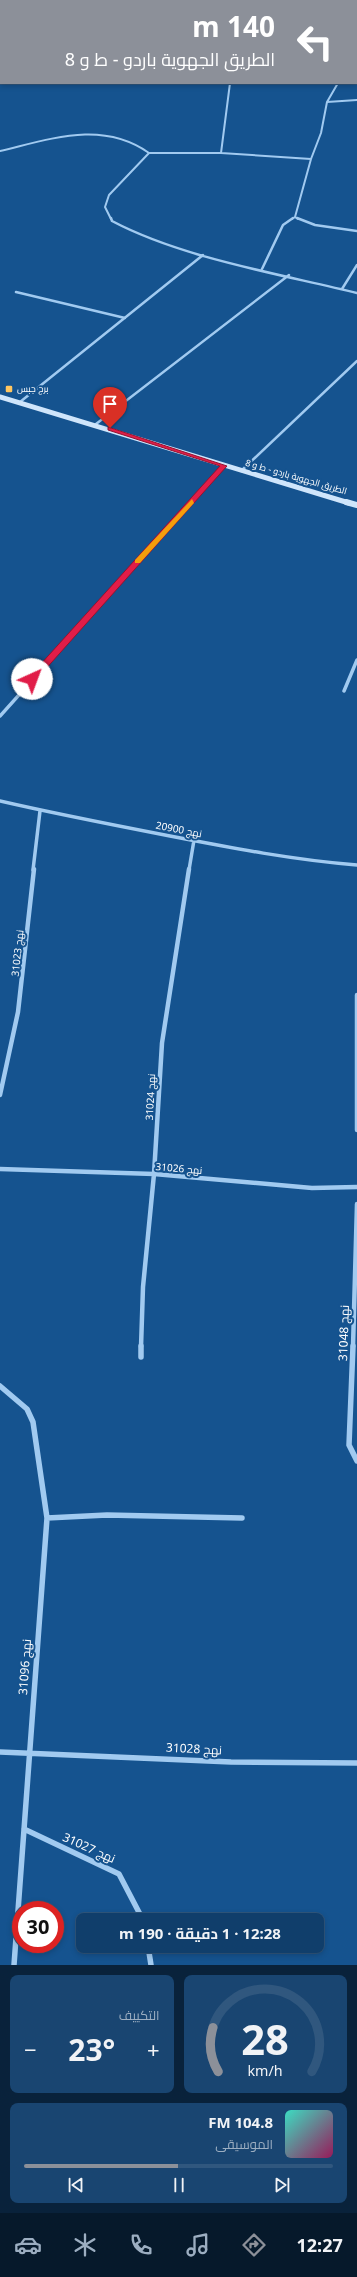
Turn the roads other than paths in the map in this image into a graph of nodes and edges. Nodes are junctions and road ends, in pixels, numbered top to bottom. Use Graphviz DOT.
graph roads {
  1 [pos="230,84"];
  2 [pos="337,84"];
  3 [pos="357,100"];
  4 [pos="327,102"];
  5 [pos="0,151"];
  6 [pos="149,153"];
  7 [pos="221,154"];
  8 [pos="311,159"];
  9 [pos="295,217"];
  10 [pos="357,231"];
  11 [pos="203,255"];
  12 [pos="357,265"];
  13 [pos="262,269"];
  14 [pos="289,275"];
  15 [pos="342,289"];
  16 [pos="16,292"];
  17 [pos="357,293"];
  18 [pos="125,318"];
  19 [pos="357,361"];
  20 [pos="0,397"];
  21 [pos="20,402"];
  22 [pos="96,424"];
  23 [pos="224,466"];
  24 [pos="241,471"];
  25 [pos="357,504"];
  26 [pos="357,660"];
  27 [pos="344,691"];
  28 [pos="0,716"];
  29 [pos="0,801"];
  30 [pos="40,811"];
  31 [pos="194,840"];
  32 [pos="357,865"];
  33 [pos="357,994"];
  34 [pos="0,1095"];
  35 [pos="357,1130"];
  36 [pos="0,1169"];
  37 [pos="154,1174"];
  38 [pos="357,1187"];
  39 [pos="357,1204"];
  40 [pos="141,1357"];
  41 [pos="0,1386"];
  42 [pos="355,1399"];
  43 [pos="357,1461"];
  44 [pos="46,1518"];
  45 [pos="242,1518"];
  46 [pos="0,1752"];
  47 [pos="30,1752"];
  48 [pos="357,1763"];
  49 [pos="24,1829"];
  50 [pos="139,1913"];
  51 [pos="149,1953"];
  52 [pos="14,1965"];
  53 [pos="151,1965"];
  1 -- 7 [label="street"];
  2 -- 4 [label="street"];
  3 -- 4 [label="street"];
  4 -- 8 [label="street"];
  5 -- 6 [label="street"];
  6 -- 7 [label="street"];
  6 -- 11 [label="street"];
  7 -- 8 [label="street"];
  8 -- 9 [label="street"];
  9 -- 10 [label="street"];
  9 -- 13 [label="street"];
  11 -- 13 [label="street"];
  11 -- 18 [label="street"];
  12 -- 15 [label="street"];
  13 -- 14 [label="street"];
  14 -- 15 [label="street"];
  14 -- 22 [label="street"];
  15 -- 17 [label="street"];
  16 -- 18 [label="street"];
  18 -- 21 [label="street"];
  19 -- 24 [label="street"];
  20 -- 21 [label="main road, الطريق الجهوية باردو - ط و 8"];
  21 -- 22 [label="main road, الطريق الجهوية باردو - ط و 8"];
  22 -- 23 [label="main road, الطريق الجهوية باردو - ط و 8"];
  23 -- 24 [label="main road, الطريق الجهوية باردو - ط و 8"];
  23 -- 28 [label="street"];
  24 -- 25 [label="main road, الطريق الجهوية باردو - ط و 8"];
  26 -- 27 [label="street"];
  29 -- 30 [label="street, نهج 20900"];
  30 -- 31 [label="street, نهج 20900"];
  30 -- 34 [label="street, نهج 31023"];
  31 -- 32 [label="street, نهج 20900"];
  31 -- 37 [label="street, نهج 31024"];
  33 -- 35 [label="street"];
  36 -- 37 [label="street, نهج 31026"];
  37 -- 38 [label="street, نهج 31026"];
  37 -- 40 [label="street, نهج 31024"];
  39 -- 42 [label="street, نهج 31048"];
  41 -- 44 [label="street, نهج 31096"];
  42 -- 43 [label="street, نهج 31048"];
  44 -- 45 [label="street"];
  44 -- 47 [label="street, نهج 31096"];
  46 -- 47 [label="street, نهج 31028"];
  47 -- 48 [label="street, نهج 31028"];
  47 -- 49 [label="street, نهج 31096"];
  49 -- 50 [label="street, نهج 31027"];
  49 -- 52 [label="street, نهج 31096"];
  51 -- 53 [label="street"];
}
